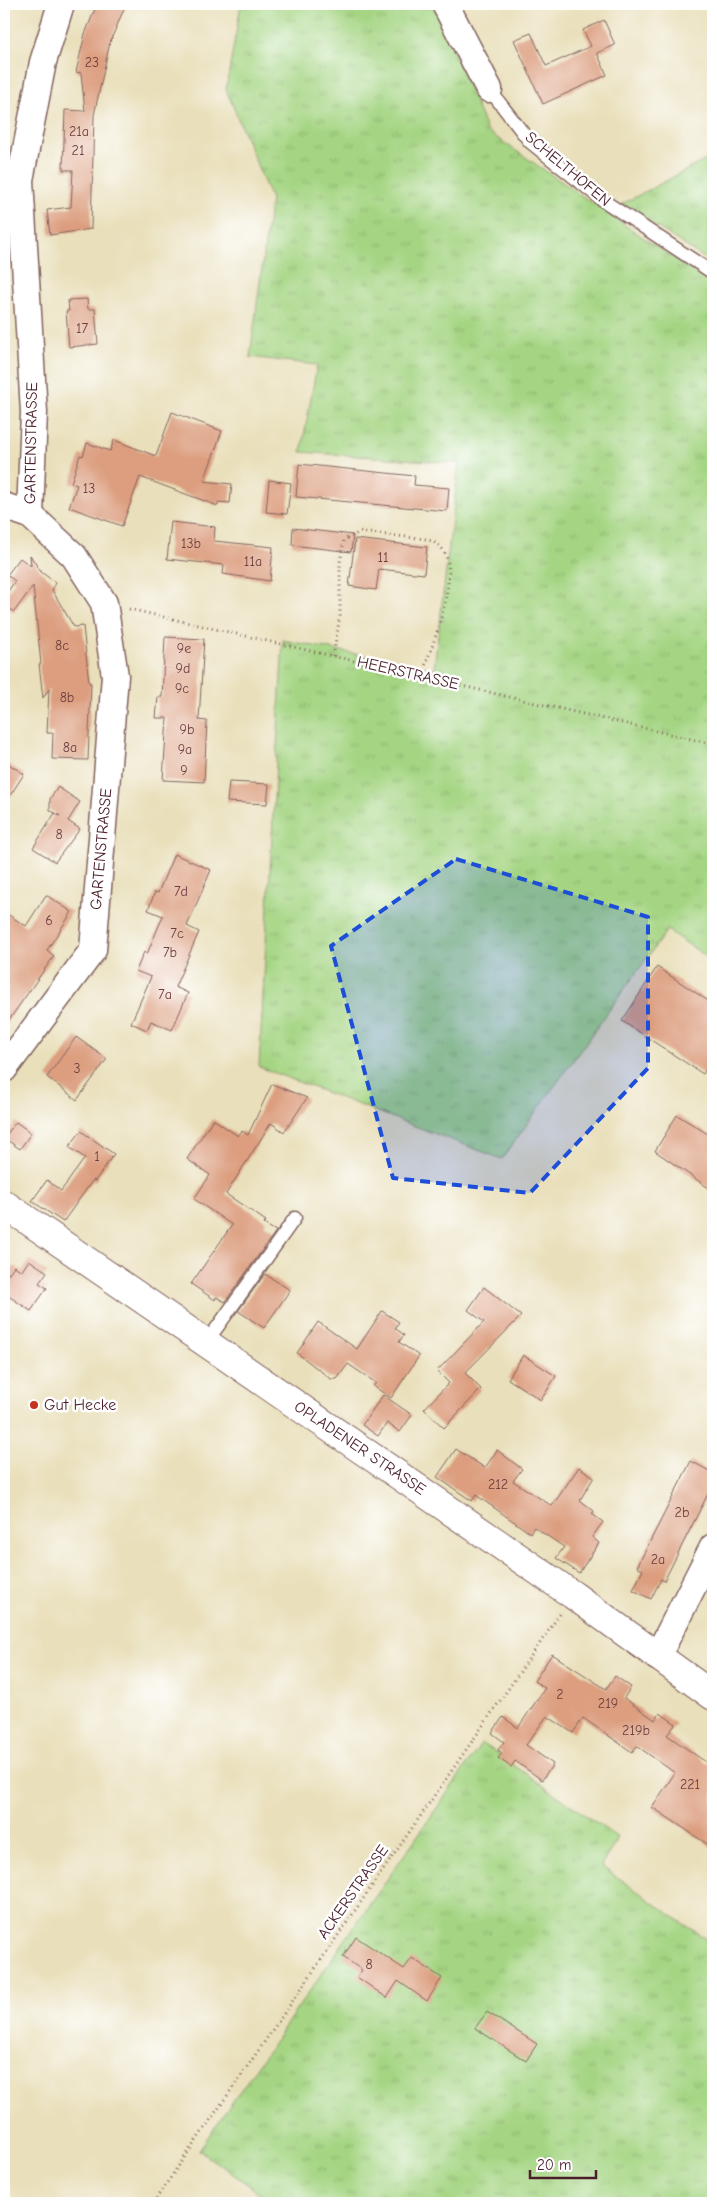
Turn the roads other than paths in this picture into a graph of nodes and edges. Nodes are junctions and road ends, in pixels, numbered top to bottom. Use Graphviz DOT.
graph roads {
  1 [pos="61,4"];
  2 [pos="445,4"];
  3 [pos="489,89"];
  4 [pos="12,180"];
  5 [pos="713,273"];
  6 [pos="4,506"];
  7 [pos="30,515"];
  8 [pos="4,1069"];
  9 [pos="4,1204"];
  10 [pos="295,1218"];
  11 [pos="206,1343"];
  12 [pos="713,1547"];
  13 [pos="657,1656"];
  14 [pos="713,1696"];
  1 -- 4 [label="street, GARTENSTRASSE"];
  2 -- 3 [label="street, SCHELTHOFEN"];
  3 -- 5 [label="lane, SCHELTHOFEN"];
  4 -- 7 [label="street, GARTENSTRASSE"];
  6 -- 7 [label="street"];
  7 -- 8 [label="street, GARTENSTRASSE"];
  9 -- 11 [label="main road, OPLADENER STRASSE"];
  10 -- 11 [label="lane"];
  11 -- 13 [label="main road, OPLADENER STRASSE"];
  12 -- 13 [label="street"];
  13 -- 14 [label="main road, OPLADENER STRASSE"];
}
